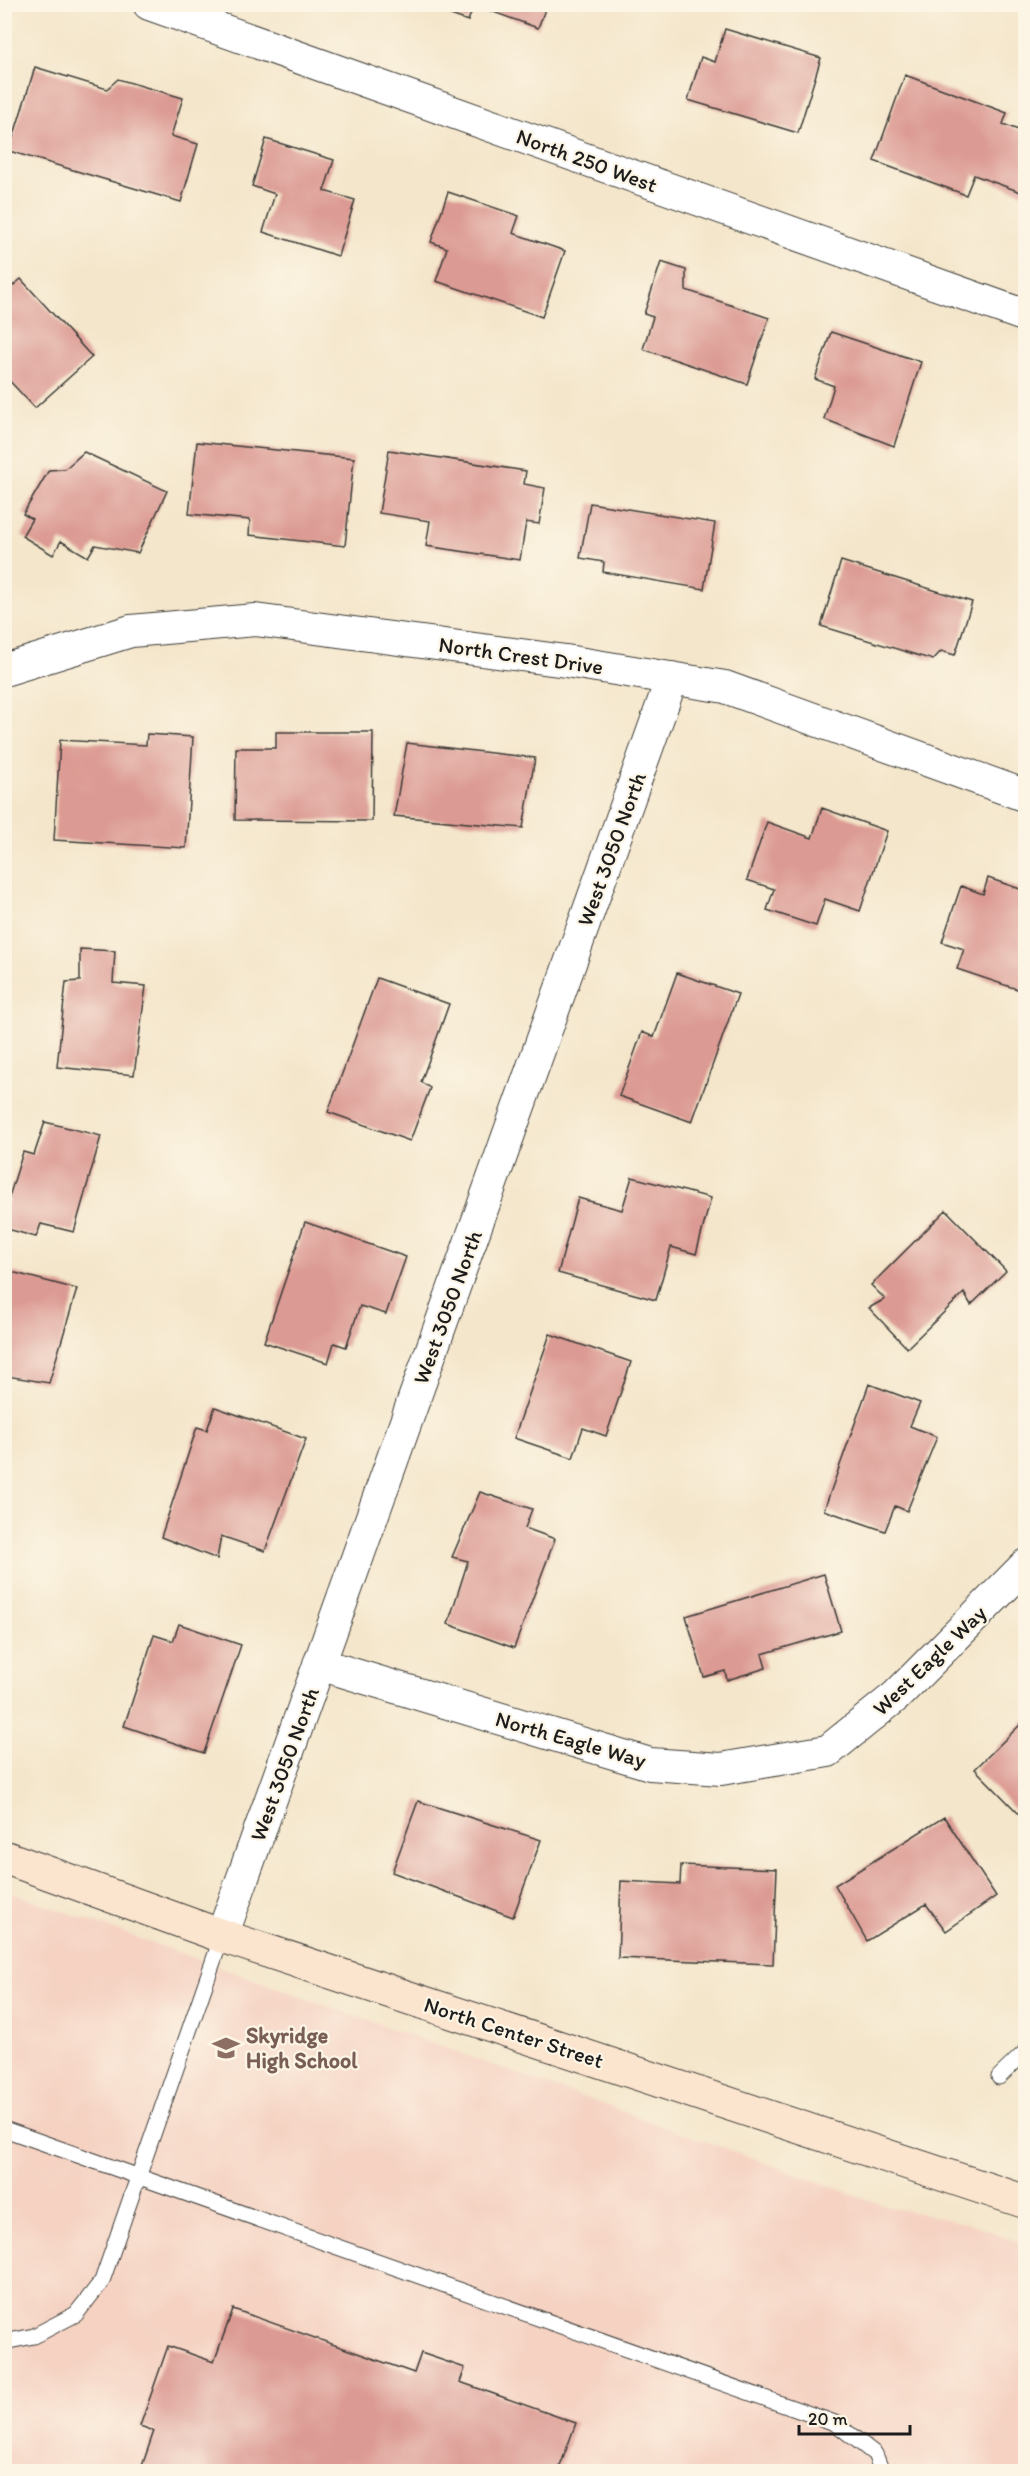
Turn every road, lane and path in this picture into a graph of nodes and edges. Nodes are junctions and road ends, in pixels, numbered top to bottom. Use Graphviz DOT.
graph roads {
  1 [pos="148,4"];
  2 [pos="1026,316"];
  3 [pos="4,670"];
  4 [pos="672,678"];
  5 [pos="1026,796"];
  6 [pos="1026,1565"];
  7 [pos="319,1664"];
  8 [pos="828,1751"];
  9 [pos="4,1857"];
  10 [pos="222,1936"];
  11 [pos="1026,2051"];
  12 [pos="999,2077"];
  13 [pos="4,2129"];
  14 [pos="138,2177"];
  15 [pos="1026,2202"];
  16 [pos="4,2342"];
  17 [pos="882,2472"];
  1 -- 2 [label="street, North 250 West"];
  3 -- 4 [label="street, North Crest Drive"];
  4 -- 5 [label="street, North Crest Drive"];
  4 -- 7 [label="street, West 3050 North"];
  6 -- 8 [label="street, West Eagle Way"];
  7 -- 8 [label="street, North Eagle Way"];
  7 -- 10 [label="street, West 3050 North"];
  9 -- 10 [label="street, North Center Street"];
  10 -- 14 [label="lane"];
  10 -- 15 [label="street, North Center Street"];
  11 -- 12 [label="lane"];
  13 -- 14 [label="lane"];
  14 -- 16 [label="lane"];
  14 -- 17 [label="lane"];
}
